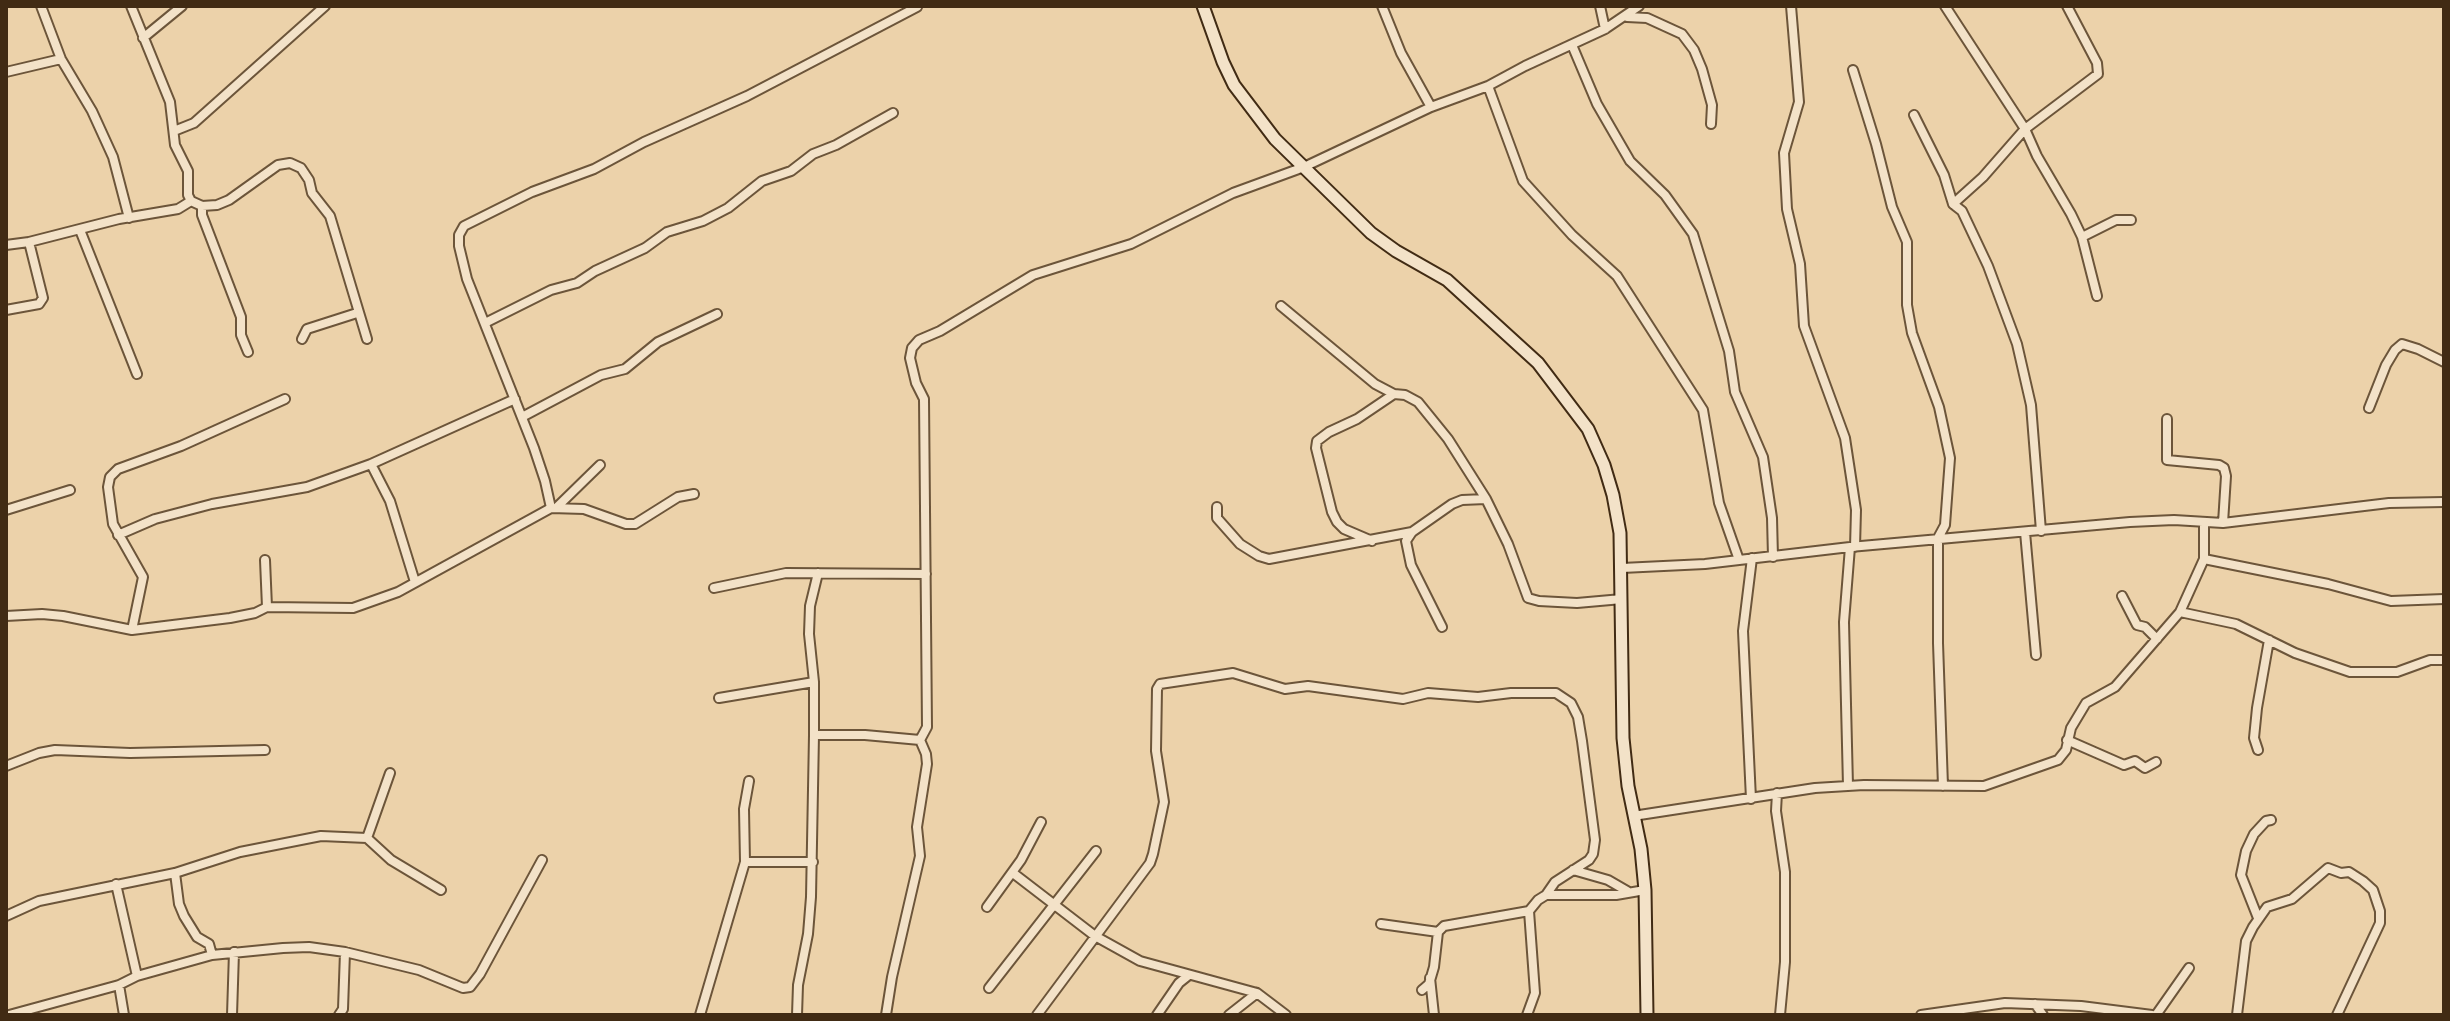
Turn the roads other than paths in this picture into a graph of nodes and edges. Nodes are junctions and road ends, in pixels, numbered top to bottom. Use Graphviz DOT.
graph roads {
  1 [pos="41,6"];
  2 [pos="131,6"];
  3 [pos="182,6"];
  4 [pos="325,6"];
  5 [pos="1203,6"];
  6 [pos="1382,6"];
  7 [pos="1600,6"];
  8 [pos="1639,6"];
  9 [pos="1791,6"];
  10 [pos="1945,6"];
  11 [pos="2067,6"];
  12 [pos="917,7"];
  13 [pos="1626,17"];
  14 [pos="1605,29"];
  15 [pos="143,38"];
  16 [pos="1572,45"];
  17 [pos="61,59"];
  18 [pos="1853,70"];
  19 [pos="6,72"];
  20 [pos="1488,86"];
  21 [pos="1431,107"];
  22 [pos="893,113"];
  23 [pos="1914,115"];
  24 [pos="1711,124"];
  25 [pos="2025,129"];
  26 [pos="174,131"];
  27 [pos="1304,167"];
  28 [pos="191,201"];
  29 [pos="1953,204"];
  30 [pos="202,206"];
  31 [pos="129,218"];
  32 [pos="2131,220"];
  33 [pos="80,230"];
  34 [pos="2082,237"];
  35 [pos="29,242"];
  36 [pos="6,245"];
  37 [pos="2097,296"];
  38 [pos="1281,306"];
  39 [pos="6,310"];
  40 [pos="357,313"];
  41 [pos="717,314"];
  42 [pos="485,323"];
  43 [pos="302,339"];
  44 [pos="367,339"];
  45 [pos="248,352"];
  46 [pos="2444,362"];
  47 [pos="137,374"];
  48 [pos="1394,394"];
  49 [pos="285,399"];
  50 [pos="515,399"];
  51 [pos="2369,408"];
  52 [pos="522,417"];
  53 [pos="2167,419"];
  54 [pos="371,464"];
  55 [pos="600,465"];
  56 [pos="70,490"];
  57 [pos="694,494"];
  58 [pos="1486,499"];
  59 [pos="2444,502"];
  60 [pos="1217,507"];
  61 [pos="554,508"];
  62 [pos="6,510"];
  63 [pos="2204,522"];
  64 [pos="2223,523"];
  65 [pos="2041,531"];
  66 [pos="1412,532"];
  67 [pos="2025,532"];
  68 [pos="118,535"];
  69 [pos="1938,538"];
  70 [pos="1373,542"];
  71 [pos="1853,547"];
  72 [pos="1773,557"];
  73 [pos="1752,558"];
  74 [pos="2204,559"];
  75 [pos="265,560"];
  76 [pos="1739,560"];
  77 [pos="1622,568"];
  78 [pos="818,573"];
  79 [pos="926,574"];
  80 [pos="415,582"];
  81 [pos="714,588"];
  82 [pos="2122,596"];
  83 [pos="1622,599"];
  84 [pos="2444,599"];
  85 [pos="267,607"];
  86 [pos="2180,612"];
  87 [pos="6,616"];
  88 [pos="1442,627"];
  89 [pos="132,630"];
  90 [pos="2157,639"];
  91 [pos="2269,640"];
  92 [pos="2036,655"];
  93 [pos="2444,660"];
  94 [pos="814,682"];
  95 [pos="719,698"];
  96 [pos="814,735"];
  97 [pos="920,740"];
  98 [pos="2067,740"];
  99 [pos="265,750"];
  100 [pos="2258,750"];
  101 [pos="2156,762"];
  102 [pos="6,766"];
  103 [pos="390,773"];
  104 [pos="749,781"];
  105 [pos="1848,786"];
  106 [pos="1943,786"];
  107 [pos="1777,793"];
  108 [pos="1751,799"];
  109 [pos="1633,816"];
  110 [pos="2271,820"];
  111 [pos="1041,822"];
  112 [pos="367,838"];
  113 [pos="1096,851"];
  114 [pos="542,860"];
  115 [pos="745,862"];
  116 [pos="813,862"];
  117 [pos="1573,870"];
  118 [pos="175,873"];
  119 [pos="1013,873"];
  120 [pos="116,884"];
  121 [pos="441,890"];
  122 [pos="1645,890"];
  123 [pos="1627,891"];
  124 [pos="1546,895"];
  125 [pos="1056,904"];
  126 [pos="987,907"];
  127 [pos="1529,911"];
  128 [pos="6,916"];
  129 [pos="2258,918"];
  130 [pos="1381,924"];
  131 [pos="1438,932"];
  132 [pos="1095,936"];
  133 [pos="234,952"];
  134 [pos="345,952"];
  135 [pos="212,955"];
  136 [pos="2189,968"];
  137 [pos="1189,975"];
  138 [pos="137,976"];
  139 [pos="1430,978"];
  140 [pos="119,985"];
  141 [pos="989,988"];
  142 [pos="1422,990"];
  143 [pos="1257,993"];
  144 [pos="2035,1004"];
  145 [pos="21,1014"];
  146 [pos="9,1015"];
  147 [pos="124,1015"];
  148 [pos="232,1015"];
  149 [pos="339,1015"];
  150 [pos="700,1015"];
  151 [pos="797,1015"];
  152 [pos="886,1015"];
  153 [pos="1037,1015"];
  154 [pos="1157,1015"];
  155 [pos="1229,1015"];
  156 [pos="1286,1015"];
  157 [pos="1434,1015"];
  158 [pos="1527,1015"];
  159 [pos="1647,1015"];
  160 [pos="1780,1015"];
  161 [pos="1921,1015"];
  162 [pos="2043,1015"];
  163 [pos="2154,1015"];
  164 [pos="2237,1015"];
  165 [pos="2337,1015"];
  1 -- 17 [label="street"];
  2 -- 15 [label="street"];
  3 -- 15 [label="street"];
  4 -- 26 [label="street"];
  5 -- 27 [label="street"];
  6 -- 21 [label="street"];
  7 -- 14 [label="street"];
  8 -- 13 [label="street"];
  9 -- 71 [label="street"];
  10 -- 25 [label="street"];
  11 -- 25 [label="street"];
  12 -- 42 [label="street"];
  13 -- 14 [label="street"];
  13 -- 24 [label="street"];
  14 -- 16 [label="street"];
  15 -- 26 [label="street"];
  16 -- 20 [label="street"];
  16 -- 72 [label="street"];
  17 -- 19 [label="street"];
  17 -- 31 [label="street"];
  18 -- 69 [label="street"];
  20 -- 21 [label="street"];
  20 -- 76 [label="street"];
  21 -- 27 [label="street"];
  22 -- 42 [label="street"];
  23 -- 29 [label="street"];
  25 -- 29 [label="street"];
  25 -- 34 [label="street"];
  26 -- 28 [label="street"];
  27 -- 77 [label="street"];
  27 -- 79 [label="street"];
  28 -- 30 [label="street"];
  28 -- 31 [label="street"];
  29 -- 65 [label="street"];
  30 -- 40 [label="street"];
  30 -- 45 [label="street"];
  31 -- 33 [label="street"];
  32 -- 34 [label="street"];
  33 -- 35 [label="street"];
  33 -- 47 [label="street"];
  34 -- 37 [label="street"];
  35 -- 36 [label="street"];
  35 -- 39 [label="street"];
  38 -- 48 [label="street"];
  40 -- 43 [label="street"];
  40 -- 44 [label="street"];
  41 -- 52 [label="street"];
  42 -- 50 [label="street"];
  46 -- 51 [label="street"];
  48 -- 58 [label="street"];
  48 -- 70 [label="street"];
  49 -- 68 [label="street"];
  50 -- 52 [label="street"];
  50 -- 54 [label="street"];
  52 -- 61 [label="street"];
  53 -- 64 [label="street"];
  54 -- 68 [label="street"];
  54 -- 80 [label="street"];
  55 -- 61 [label="street"];
  56 -- 62 [label="street"];
  57 -- 61 [label="street"];
  58 -- 66 [label="street"];
  58 -- 83 [label="street"];
  59 -- 64 [label="street"];
  60 -- 70 [label="street"];
  61 -- 80 [label="street"];
  63 -- 64 [label="street"];
  63 -- 65 [label="street"];
  63 -- 74 [label="street"];
  65 -- 67 [label="street"];
  66 -- 70 [label="street"];
  66 -- 88 [label="street"];
  67 -- 69 [label="street"];
  67 -- 92 [label="street"];
  68 -- 89 [label="street"];
  69 -- 71 [label="street"];
  69 -- 106 [label="street"];
  71 -- 72 [label="street"];
  71 -- 105 [label="street"];
  72 -- 73 [label="street"];
  73 -- 76 [label="street"];
  73 -- 108 [label="street"];
  74 -- 84 [label="street"];
  74 -- 86 [label="street"];
  75 -- 85 [label="street"];
  76 -- 77 [label="street"];
  77 -- 83 [label="street"];
  78 -- 79 [label="street"];
  78 -- 81 [label="street"];
  78 -- 94 [label="street"];
  79 -- 97 [label="street"];
  80 -- 85 [label="street"];
  82 -- 90 [label="street"];
  83 -- 109 [label="street"];
  85 -- 89 [label="street"];
  86 -- 90 [label="street"];
  86 -- 91 [label="street"];
  87 -- 89 [label="street"];
  90 -- 98 [label="street"];
  91 -- 93 [label="street"];
  91 -- 100 [label="street"];
  94 -- 95 [label="street"];
  94 -- 96 [label="street"];
  96 -- 97 [label="street"];
  96 -- 116 [label="street"];
  97 -- 152 [label="street"];
  98 -- 101 [label="street"];
  98 -- 106 [label="street"];
  99 -- 102 [label="street"];
  103 -- 112 [label="street"];
  104 -- 115 [label="street"];
  105 -- 106 [label="street"];
  105 -- 107 [label="street"];
  107 -- 108 [label="street"];
  107 -- 160 [label="street"];
  108 -- 109 [label="street"];
  109 -- 122 [label="street"];
  110 -- 129 [label="street"];
  111 -- 119 [label="street"];
  112 -- 118 [label="street"];
  112 -- 121 [label="street"];
  113 -- 125 [label="street"];
  114 -- 134 [label="street"];
  115 -- 116 [label="street"];
  115 -- 150 [label="street"];
  116 -- 151 [label="street"];
  117 -- 123 [label="street"];
  117 -- 124 [label="street"];
  117 -- 132 [label="street"];
  118 -- 120 [label="street"];
  118 -- 135 [label="street"];
  119 -- 125 [label="street"];
  119 -- 126 [label="street"];
  120 -- 128 [label="street"];
  120 -- 138 [label="street"];
  122 -- 123 [label="street"];
  122 -- 159 [label="street"];
  123 -- 124 [label="street"];
  124 -- 127 [label="street"];
  125 -- 132 [label="street"];
  125 -- 141 [label="street"];
  127 -- 131 [label="street"];
  127 -- 158 [label="street"];
  129 -- 164 [label="street"];
  129 -- 165 [label="street"];
  130 -- 131 [label="street"];
  131 -- 139 [label="street"];
  132 -- 137 [label="street"];
  132 -- 153 [label="street"];
  133 -- 134 [label="street"];
  133 -- 135 [label="street"];
  133 -- 148 [label="street"];
  134 -- 149 [label="street"];
  135 -- 138 [label="street"];
  136 -- 163 [label="street"];
  137 -- 143 [label="street"];
  137 -- 154 [label="street"];
  138 -- 140 [label="street"];
  139 -- 142 [label="street"];
  139 -- 157 [label="street"];
  140 -- 145 [label="street"];
  140 -- 147 [label="street"];
  143 -- 155 [label="street"];
  143 -- 156 [label="street"];
  144 -- 161 [label="street"];
  144 -- 162 [label="street"];
  144 -- 163 [label="street"];
  145 -- 146 [label="street"];
}
